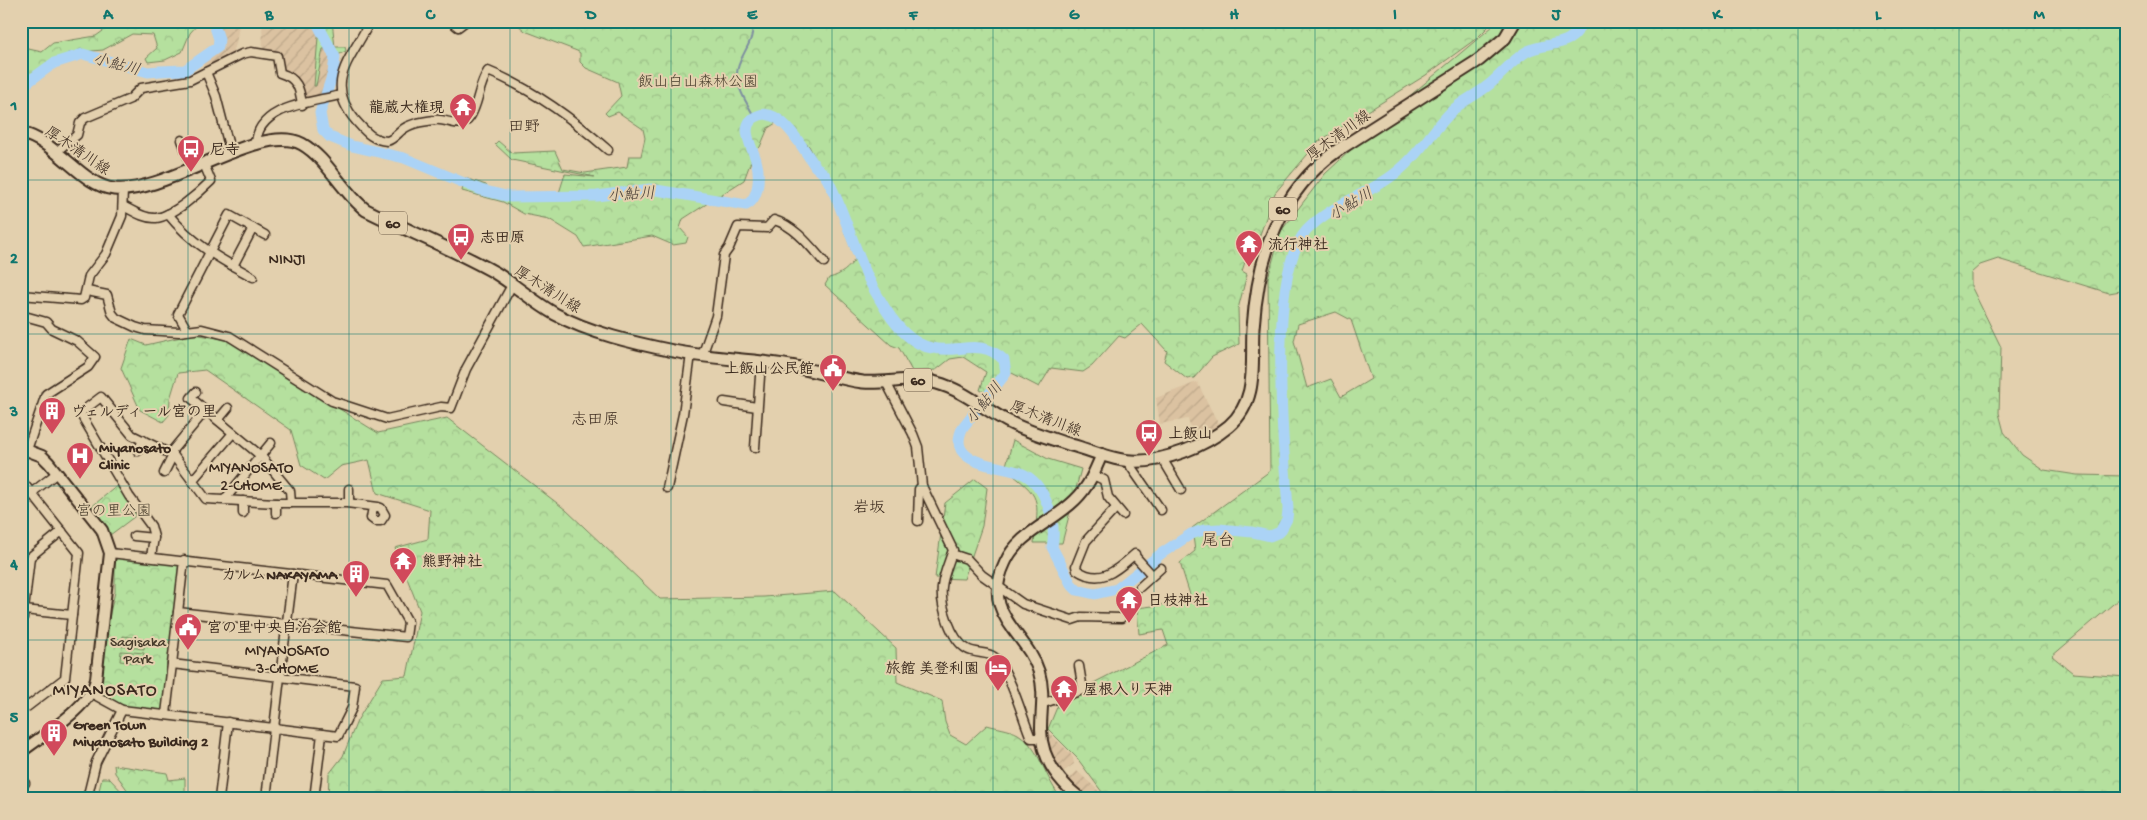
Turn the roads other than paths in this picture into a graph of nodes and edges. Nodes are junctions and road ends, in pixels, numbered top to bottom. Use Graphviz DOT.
graph roads {
  1 [pos="370,21"];
  2 [pos="451,21"];
  3 [pos="466,21"];
  4 [pos="1515,21"];
  5 [pos="206,72"];
  6 [pos="338,96"];
  7 [pos="303,104"];
  8 [pos="21,133"];
  9 [pos="182,140"];
  10 [pos="256,144"];
  11 [pos="608,150"];
  12 [pos="56,151"];
  13 [pos="231,154"];
  14 [pos="198,166"];
  15 [pos="123,190"];
  16 [pos="123,206"];
  17 [pos="168,214"];
  18 [pos="253,228"];
  19 [pos="265,234"];
  20 [pos="210,252"];
  21 [pos="824,262"];
  22 [pos="233,266"];
  23 [pos="253,277"];
  24 [pos="512,285"];
  25 [pos="87,291"];
  26 [pos="21,295"];
  27 [pos="21,315"];
  28 [pos="187,330"];
  29 [pos="696,355"];
  30 [pos="761,362"];
  31 [pos="886,382"];
  32 [pos="196,392"];
  33 [pos="724,402"];
  34 [pos="757,407"];
  35 [pos="228,408"];
  36 [pos="206,410"];
  37 [pos="218,420"];
  38 [pos="233,433"];
  39 [pos="143,440"];
  40 [pos="271,444"];
  41 [pos="755,448"];
  42 [pos="24,449"];
  43 [pos="138,451"];
  44 [pos="172,454"];
  45 [pos="1102,454"];
  46 [pos="261,456"];
  47 [pos="1162,458"];
  48 [pos="1134,461"];
  49 [pos="57,473"];
  50 [pos="164,473"];
  51 [pos="1100,476"];
  52 [pos="21,480"];
  53 [pos="192,481"];
  54 [pos="922,486"];
  55 [pos="667,488"];
  56 [pos="349,489"];
  57 [pos="1181,490"];
  58 [pos="32,493"];
  59 [pos="225,500"];
  60 [pos="21,501"];
  61 [pos="243,501"];
  62 [pos="276,503"];
  63 [pos="290,503"];
  64 [pos="311,503"];
  65 [pos="349,503"];
  66 [pos="372,507"];
  67 [pos="1116,508"];
  68 [pos="1161,510"];
  69 [pos="276,513"];
  70 [pos="311,513"];
  71 [pos="243,514"];
  72 [pos="1123,515"];
  73 [pos="918,521"];
  74 [pos="62,531"];
  75 [pos="134,536"];
  76 [pos="154,538"];
  77 [pos="110,553"];
  78 [pos="952,554"];
  79 [pos="151,557"];
  80 [pos="184,560"];
  81 [pos="1160,568"];
  82 [pos="293,574"];
  83 [pos="1152,574"];
  84 [pos="999,587"];
  85 [pos="1140,587"];
  86 [pos="23,609"];
  87 [pos="178,612"];
  88 [pos="72,615"];
  89 [pos="1121,618"];
  90 [pos="286,625"];
  91 [pos="21,631"];
  92 [pos="172,664"];
  93 [pos="1079,666"];
  94 [pos="280,677"];
  95 [pos="92,693"];
  96 [pos="21,699"];
  97 [pos="1044,703"];
  98 [pos="24,709"];
  99 [pos="122,710"];
  100 [pos="166,714"];
  101 [pos="228,722"];
  102 [pos="274,728"];
  103 [pos="322,734"];
  104 [pos="1042,738"];
  105 [pos="21,752"];
  106 [pos="21,777"];
  107 [pos="21,786"];
  108 [pos="87,799"];
  109 [pos="219,799"];
  110 [pos="266,799"];
  111 [pos="314,799"];
  112 [pos="1081,799"];
  1 -- 6 [label="street"];
  2 -- 3 [label="street"];
  4 -- 47 [label="main road, 厚木清川線 / 60"];
  5 -- 7 [label="street"];
  5 -- 12 [label="street"];
  5 -- 13 [label="street"];
  6 -- 7 [label="street"];
  6 -- 11 [label="street"];
  7 -- 10 [label="street"];
  8 -- 12 [label="main road, 厚木清川線 / 60"];
  9 -- 14 [label="street"];
  10 -- 13 [label="main road, 厚木清川線 / 60"];
  10 -- 24 [label="main road, 厚木清川線 / 60"];
  12 -- 15 [label="main road, 厚木清川線 / 60"];
  13 -- 14 [label="main road, 厚木清川線 / 60"];
  14 -- 15 [label="main road, 厚木清川線 / 60"];
  14 -- 17 [label="street"];
  15 -- 16 [label="street"];
  16 -- 17 [label="street"];
  16 -- 25 [label="street"];
  17 -- 20 [label="street"];
  18 -- 19 [label="street"];
  18 -- 20 [label="street"];
  18 -- 22 [label="street"];
  20 -- 22 [label="street"];
  20 -- 28 [label="street"];
  21 -- 29 [label="street"];
  22 -- 23 [label="street"];
  24 -- 28 [label="street"];
  24 -- 29 [label="main road, 厚木清川線 / 60"];
  25 -- 26 [label="street"];
  25 -- 28 [label="street"];
  27 -- 42 [label="street"];
  29 -- 30 [label="main road, 厚木清川線 / 60"];
  29 -- 55 [label="street"];
  30 -- 31 [label="main road, 厚木清川線 / 60"];
  30 -- 34 [label="street"];
  31 -- 45 [label="main road, 厚木清川線 / 60"];
  31 -- 54 [label="street"];
  32 -- 36 [label="street"];
  33 -- 34 [label="street"];
  34 -- 41 [label="street"];
  35 -- 37 [label="street"];
  36 -- 37 [label="street"];
  36 -- 44 [label="street"];
  37 -- 38 [label="street"];
  38 -- 46 [label="street"];
  38 -- 53 [label="street"];
  39 -- 43 [label="street"];
  39 -- 44 [label="street"];
  39 -- 76 [label="street"];
  40 -- 46 [label="street"];
  42 -- 49 [label="street"];
  44 -- 50 [label="street"];
  44 -- 53 [label="street"];
  45 -- 48 [label="main road, 厚木清川線 / 60"];
  45 -- 51 [label="street"];
  46 -- 59 [label="street"];
  46 -- 63 [label="street"];
  47 -- 48 [label="main road, 60"];
  47 -- 57 [label="street"];
  48 -- 68 [label="street"];
  49 -- 58 [label="street"];
  49 -- 77 [label="street"];
  51 -- 67 [label="street"];
  51 -- 84 [label="street"];
  52 -- 58 [label="street"];
  53 -- 59 [label="street"];
  54 -- 73 [label="street"];
  54 -- 78 [label="street"];
  56 -- 65 [label="street"];
  58 -- 60 [label="street"];
  58 -- 74 [label="street"];
  59 -- 61 [label="street"];
  61 -- 62 [label="street"];
  61 -- 71 [label="street"];
  62 -- 63 [label="street"];
  62 -- 69 [label="street"];
  63 -- 64 [label="street"];
  64 -- 65 [label="street"];
  64 -- 70 [label="street"];
  65 -- 66 [label="street"];
  67 -- 72 [label="street"];
  67 -- 83 [label="street"];
  74 -- 86 [label="street"];
  74 -- 88 [label="street"];
  75 -- 76 [label="street"];
  76 -- 79 [label="street"];
  77 -- 79 [label="street"];
  77 -- 95 [label="street"];
  78 -- 84 [label="street"];
  78 -- 104 [label="street"];
  79 -- 80 [label="street"];
  80 -- 82 [label="street"];
  80 -- 87 [label="street"];
  81 -- 83 [label="street"];
  82 -- 90 [label="street"];
  82 -- 90 [label="street"];
  83 -- 85 [label="street"];
  84 -- 89 [label="street"];
  84 -- 97 [label="street"];
  86 -- 88 [label="street"];
  86 -- 91 [label="street"];
  87 -- 90 [label="street"];
  87 -- 92 [label="street"];
  88 -- 98 [label="street"];
  90 -- 94 [label="street"];
  92 -- 94 [label="street"];
  92 -- 100 [label="street"];
  93 -- 97 [label="street"];
  94 -- 102 [label="street"];
  94 -- 103 [label="street"];
  95 -- 99 [label="street"];
  95 -- 105 [label="street"];
  96 -- 98 [label="street"];
  97 -- 104 [label="street"];
  99 -- 100 [label="street"];
  99 -- 108 [label="street"];
  100 -- 101 [label="street"];
  101 -- 102 [label="street"];
  101 -- 109 [label="street"];
  102 -- 103 [label="street"];
  102 -- 110 [label="street"];
  103 -- 111 [label="street"];
  104 -- 112 [label="street"];
  106 -- 107 [label="street"];
}
